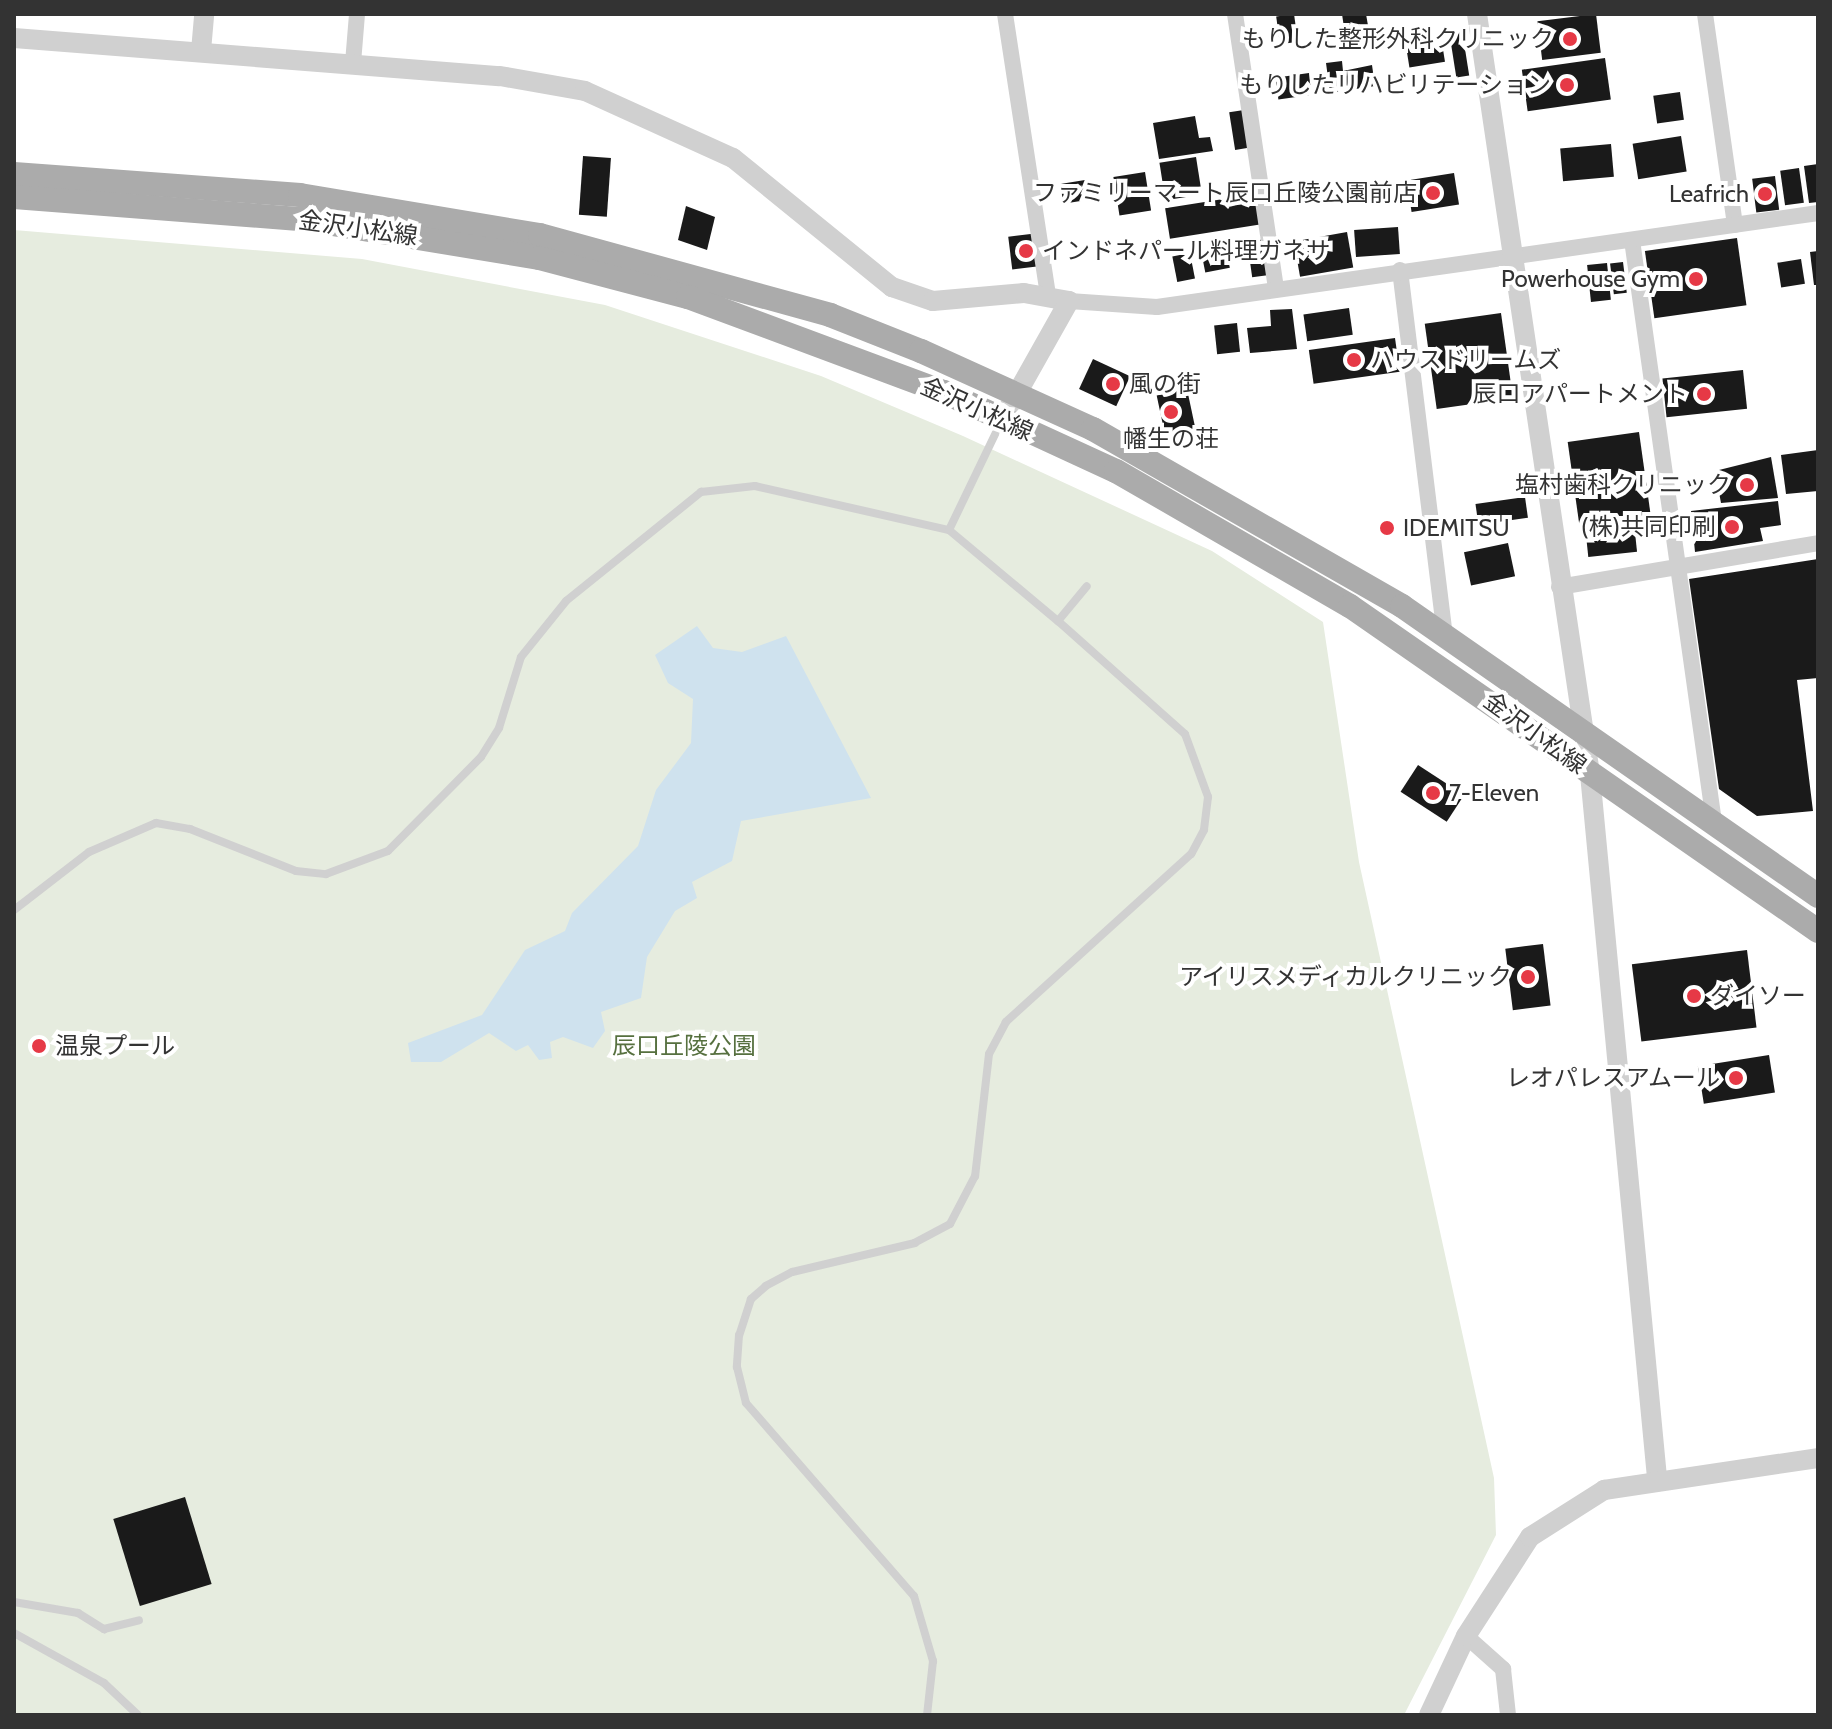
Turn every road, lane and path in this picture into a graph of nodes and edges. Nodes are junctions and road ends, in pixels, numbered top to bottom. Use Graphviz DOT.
graph roads {
  1 [pos="204,14"];
  2 [pos="357,14"];
  3 [pos="1005,14"];
  4 [pos="1235,14"];
  5 [pos="1477,14"];
  6 [pos="1705,14"];
  7 [pos="14,38"];
  8 [pos="201,51"];
  9 [pos="353,63"];
  10 [pos="14,174"];
  11 [pos="14,197"];
  12 [pos="1818,213"];
  13 [pos="1735,225"];
  14 [pos="1632,240"];
  15 [pos="1512,254"];
  16 [pos="1400,270"];
  17 [pos="1276,288"];
  18 [pos="1048,295"];
  19 [pos="1069,301"];
  20 [pos="1017,393"];
  21 [pos="1002,420"];
  22 [pos="949,530"];
  23 [pos="1818,543"];
  24 [pos="1679,565"];
  25 [pos="1087,586"];
  26 [pos="1559,587"];
  27 [pos="1058,621"];
  28 [pos="1445,634"];
  29 [pos="1582,727"];
  30 [pos="1590,774"];
  31 [pos="1714,822"];
  32 [pos="1818,896"];
  33 [pos="14,910"];
  34 [pos="1818,931"];
  35 [pos="1818,1458"];
  36 [pos="1657,1477"];
  37 [pos="14,1602"];
  38 [pos="139,1620"];
  39 [pos="14,1633"];
  40 [pos="1466,1636"];
  41 [pos="138,1715"];
  42 [pos="927,1715"];
  43 [pos="1429,1715"];
  44 [pos="1508,1715"];
  1 -- 8 [label="street"];
  2 -- 9 [label="street"];
  3 -- 18 [label="street"];
  4 -- 17 [label="street"];
  5 -- 15 [label="street"];
  6 -- 13 [label="street"];
  7 -- 8 [label="street"];
  8 -- 9 [label="street"];
  9 -- 18 [label="street"];
  10 -- 20 [label="main road, 金沢小松線"];
  11 -- 21 [label="main road, 金沢小松線"];
  12 -- 13 [label="street"];
  13 -- 14 [label="street"];
  14 -- 15 [label="street"];
  14 -- 24 [label="street"];
  15 -- 16 [label="street"];
  15 -- 26 [label="street"];
  16 -- 17 [label="street"];
  16 -- 28 [label="street"];
  17 -- 19 [label="street"];
  18 -- 19 [label="street"];
  19 -- 20 [label="street"];
  20 -- 21 [label="street"];
  20 -- 28 [label="main road, 金沢小松線"];
  21 -- 22 [label="lane"];
  21 -- 30 [label="main road, 金沢小松線"];
  22 -- 27 [label="lane"];
  22 -- 33 [label="lane"];
  23 -- 24 [label="street"];
  24 -- 26 [label="street"];
  24 -- 31 [label="street"];
  25 -- 27 [label="lane"];
  26 -- 29 [label="street"];
  27 -- 42 [label="lane"];
  28 -- 29 [label="main road, 金沢小松線"];
  29 -- 30 [label="street"];
  29 -- 31 [label="main road, 金沢小松線"];
  30 -- 34 [label="main road, 金沢小松線"];
  30 -- 36 [label="street"];
  31 -- 32 [label="main road, 金沢小松線"];
  35 -- 36 [label="street"];
  36 -- 40 [label="street"];
  37 -- 38 [label="lane"];
  39 -- 41 [label="lane"];
  40 -- 43 [label="street"];
  40 -- 44 [label="street"];
}
